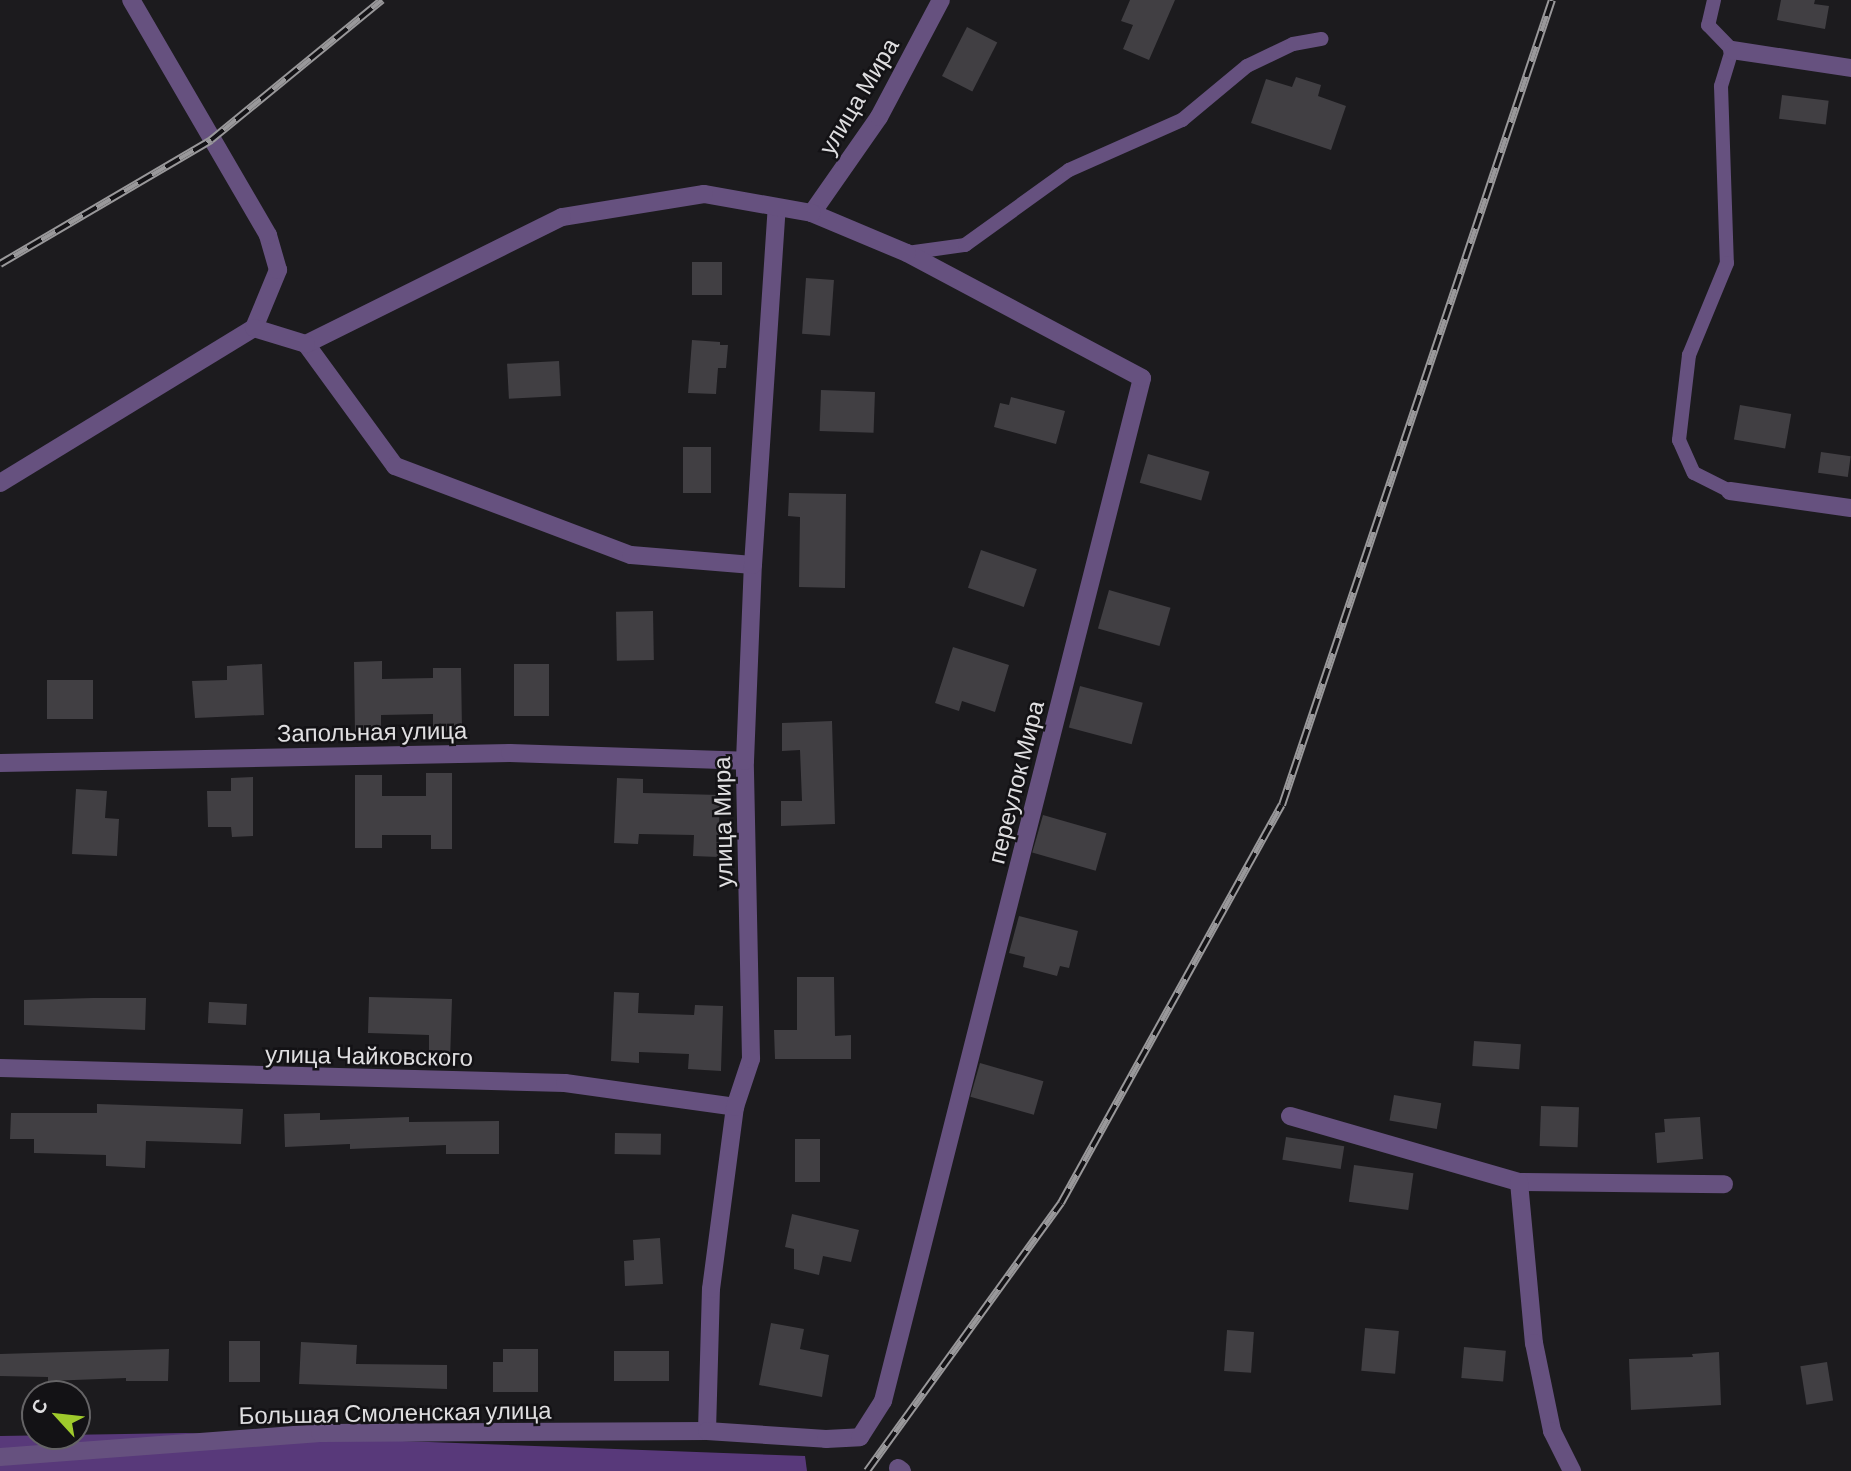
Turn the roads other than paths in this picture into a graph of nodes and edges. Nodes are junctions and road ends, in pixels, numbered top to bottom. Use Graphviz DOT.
graph roads {
  1 [pos="131,0"];
  2 [pos="941,0"];
  3 [pos="1714,0"];
  4 [pos="1322,39"];
  5 [pos="1732,50"];
  6 [pos="1851,68"];
  7 [pos="777,208"];
  8 [pos="812,214"];
  9 [pos="907,253"];
  10 [pos="254,328"];
  11 [pos="306,344"];
  12 [pos="0,483"];
  13 [pos="1730,491"];
  14 [pos="1851,508"];
  15 [pos="753,565"];
  16 [pos="745,761"];
  17 [pos="0,763"];
  18 [pos="0,1068"];
  19 [pos="735,1107"];
  20 [pos="1290,1116"];
  21 [pos="1519,1182"];
  22 [pos="1724,1184"];
  23 [pos="707,1431"];
  24 [pos="0,1457"];
  25 [pos="1572,1471"];
  1 -- 10 [label="street"];
  2 -- 8 [label="street, улица Мира"];
  3 -- 5 [label="lane"];
  4 -- 9 [label="lane"];
  5 -- 6 [label="street"];
  5 -- 13 [label="lane"];
  7 -- 8 [label="street, переулок Мира"];
  7 -- 11 [label="street, переулок Мира"];
  7 -- 15 [label="street, улица Мира"];
  8 -- 9 [label="street, переулок Мира"];
  9 -- 23 [label="street, переулок Мира"];
  10 -- 11 [label="street"];
  10 -- 12 [label="street"];
  11 -- 15 [label="street"];
  13 -- 14 [label="street"];
  15 -- 16 [label="street, улица Мира"];
  16 -- 17 [label="street, Запольная улица"];
  16 -- 19 [label="street, улица Мира"];
  18 -- 19 [label="street, улица Чайковского"];
  19 -- 23 [label="street, улица Мира"];
  20 -- 21 [label="street"];
  21 -- 22 [label="street"];
  21 -- 25 [label="street"];
  23 -- 24 [label="street, Большая Смоленская улица"];
}
